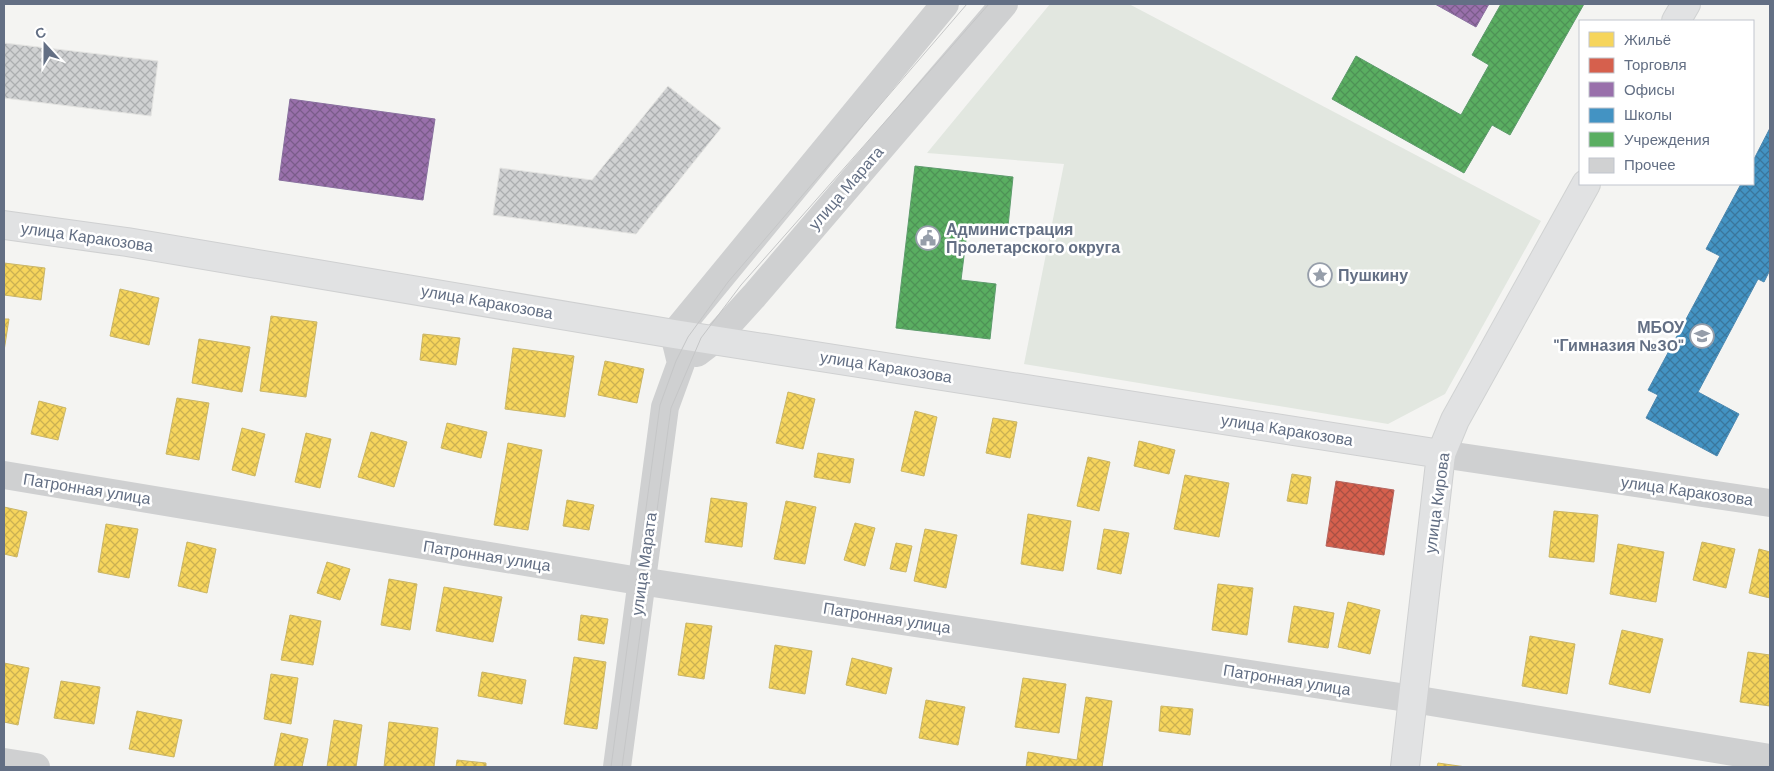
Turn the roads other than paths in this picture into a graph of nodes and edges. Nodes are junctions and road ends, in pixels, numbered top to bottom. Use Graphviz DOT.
graph roads {
  1 [pos="945,4"];
  2 [pos="1004,4"];
  3 [pos="1686,4"];
  4 [pos="1677,20"];
  5 [pos="1585,185"];
  6 [pos="4,225"];
  7 [pos="674,334"];
  8 [pos="714,340"];
  9 [pos="681,363"];
  10 [pos="1441,454"];
  11 [pos="4,475"];
  12 [pos="1770,503"];
  13 [pos="642,581"];
  14 [pos="1413,699"];
  15 [pos="1770,758"];
  16 [pos="4,762"];
  17 [pos="36,767"];
  18 [pos="617,767"];
  19 [pos="1406,767"];
  1 -- 7 [label="street"];
  2 -- 8 [label="street, улица Марата"];
  3 -- 4 [label="main road"];
  5 -- 10 [label="main road, улица Кирова"];
  6 -- 7 [label="main road, улица Каракозова"];
  7 -- 8 [label="main road, улица Каракозова"];
  7 -- 9 [label="street"];
  8 -- 9 [label="street, улица Марата"];
  8 -- 10 [label="main road, улица Каракозова"];
  9 -- 13 [label="street, улица Марата"];
  10 -- 12 [label="street, улица Каракозова"];
  10 -- 14 [label="main road, улица Кирова"];
  11 -- 13 [label="street, Патронная улица"];
  13 -- 14 [label="street, Патронная улица"];
  13 -- 18 [label="street, улица Марата"];
  14 -- 15 [label="street, Патронная улица"];
  14 -- 19 [label="main road, улица Кирова"];
  16 -- 17 [label="street"];
}
